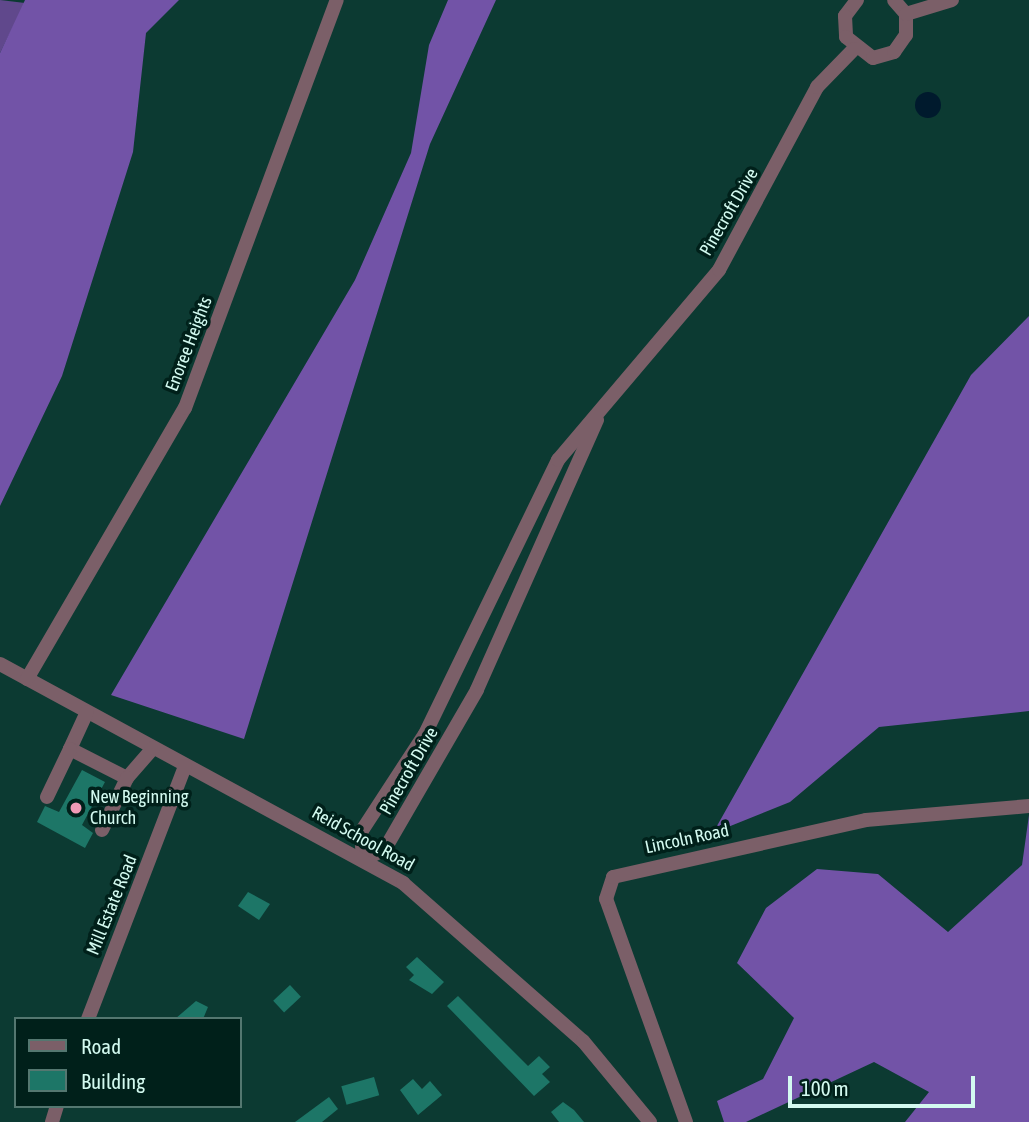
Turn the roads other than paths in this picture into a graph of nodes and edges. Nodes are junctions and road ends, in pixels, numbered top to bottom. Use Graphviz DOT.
graph roads {
  1 [pos="337,0"];
  2 [pos="857,0"];
  3 [pos="894,0"];
  4 [pos="952,0"];
  5 [pos="906,14"];
  6 [pos="854,49"];
  7 [pos="597,420"];
  8 [pos="0,664"];
  9 [pos="27,679"];
  10 [pos="87,712"];
  11 [pos="153,748"];
  12 [pos="70,749"];
  13 [pos="185,766"];
  14 [pos="127,778"];
  15 [pos="47,797"];
  16 [pos="1029,806"];
  17 [pos="102,830"];
  18 [pos="363,860"];
  19 [pos="89,1017"];
  20 [pos="650,1122"];
  21 [pos="686,1122"];
  1 -- 9 [label="street, Enoree Heights"];
  2 -- 6 [label="street"];
  3 -- 5 [label="street"];
  4 -- 5 [label="street"];
  5 -- 6 [label="street"];
  6 -- 7 [label="street, Pinecroft Drive"];
  7 -- 18 [label="street, Pinecroft Drive"];
  7 -- 18 [label="street, Pinecroft Drive"];
  8 -- 9 [label="street, Reid School Road"];
  9 -- 10 [label="street, Reid School Road"];
  10 -- 11 [label="street, Reid School Road"];
  10 -- 12 [label="street"];
  11 -- 13 [label="street, Reid School Road"];
  11 -- 14 [label="street"];
  12 -- 14 [label="street"];
  12 -- 15 [label="street"];
  13 -- 18 [label="street, Reid School Road"];
  13 -- 19 [label="street, Mill Estate Road"];
  14 -- 17 [label="street"];
  16 -- 21 [label="street, Lincoln Road"];
  18 -- 20 [label="street, Reid School Road"];
}
